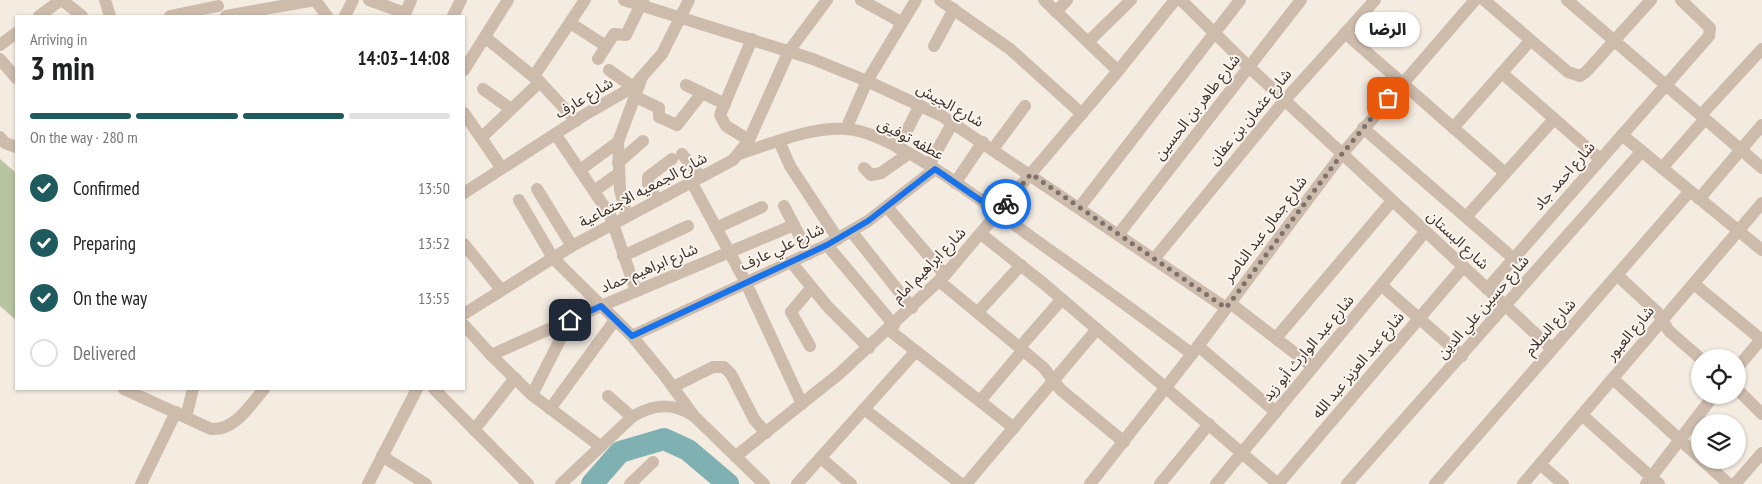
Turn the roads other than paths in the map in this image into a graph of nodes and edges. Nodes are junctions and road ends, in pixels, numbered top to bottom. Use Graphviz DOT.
graph roads {
  1 [pos="62,0"];
  2 [pos="105,0"];
  3 [pos="353,0"];
  4 [pos="369,0"];
  5 [pos="411,0"];
  6 [pos="461,0"];
  7 [pos="508,0"];
  8 [pos="585,0"];
  9 [pos="624,0"];
  10 [pos="689,0"];
  11 [pos="827,0"];
  12 [pos="861,0"];
  13 [pos="916,0"];
  14 [pos="940,0"];
  15 [pos="1044,0"];
  16 [pos="1067,0"];
  17 [pos="1131,0"];
  18 [pos="1175,0"];
  19 [pos="1181,0"];
  20 [pos="1240,0"];
  21 [pos="1302,0"];
  22 [pos="1375,0"];
  23 [pos="1475,0"];
  24 [pos="1484,0"];
  25 [pos="1651,0"];
  26 [pos="1681,0"];
  27 [pos="1573,2"];
  28 [pos="642,3"];
  29 [pos="319,5"];
  30 [pos="218,7"];
  31 [pos="954,9"];
  32 [pos="292,10"];
  33 [pos="1056,12"];
  34 [pos="40,15"];
  35 [pos="81,15"];
  36 [pos="110,15"];
  37 [pos="175,15"];
  38 [pos="237,15"];
  39 [pos="346,15"];
  40 [pos="404,15"];
  41 [pos="454,15"];
  42 [pos="681,18"];
  43 [pos="901,22"];
  44 [pos="570,23"];
  45 [pos="1345,33"];
  46 [pos="15,34"];
  47 [pos="1214,34"];
  48 [pos="486,38"];
  49 [pos="752,39"];
  50 [pos="1530,40"];
  51 [pos="1614,41"];
  52 [pos="1088,42"];
  53 [pos="0,45"];
  54 [pos="606,46"];
  55 [pos="934,46"];
  56 [pos="1762,50"];
  57 [pos="789,51"];
  58 [pos="0,59"];
  59 [pos="598,59"];
  60 [pos="1249,67"];
  61 [pos="465,69"];
  62 [pos="609,70"];
  63 [pos="1118,71"];
  64 [pos="1502,73"];
  65 [pos="15,77"];
  66 [pos="537,79"];
  67 [pos="867,80"];
  68 [pos="1401,84"];
  69 [pos="686,85"];
  70 [pos="1666,85"];
  71 [pos="637,88"];
  72 [pos="484,89"];
  73 [pos="702,93"];
  74 [pos="1284,101"];
  75 [pos="724,104"];
  76 [pos="920,105"];
  77 [pos="1025,106"];
  78 [pos="511,109"];
  79 [pos="465,114"];
  80 [pos="1082,114"];
  81 [pos="1703,117"];
  82 [pos="1554,119"];
  83 [pos="576,121"];
  84 [pos="953,122"];
  85 [pos="1762,125"];
  86 [pos="1363,128"];
  87 [pos="1453,128"];
  88 [pos="846,129"];
  89 [pos="556,135"];
  90 [pos="1622,135"];
  91 [pos="0,137"];
  92 [pos="482,137"];
  93 [pos="749,140"];
  94 [pos="643,141"];
  95 [pos="779,141"];
  96 [pos="618,142"];
  97 [pos="988,145"];
  98 [pos="15,147"];
  99 [pos="1741,150"];
  100 [pos="903,151"];
  101 [pos="1642,151"];
  102 [pos="740,154"];
  103 [pos="1342,154"];
  104 [pos="1600,159"];
  105 [pos="501,167"];
  106 [pos="932,167"];
  107 [pos="864,168"];
  108 [pos="1662,168"];
  109 [pos="1762,168"];
  110 [pos="618,169"];
  111 [pos="580,170"];
  112 [pos="1031,174"];
  113 [pos="1505,174"];
  114 [pos="696,180"];
  115 [pos="955,183"];
  116 [pos="537,189"];
  117 [pos="594,191"];
  118 [pos="465,192"];
  119 [pos="1695,195"];
  120 [pos="519,200"];
  121 [pos="657,201"];
  122 [pos="1392,201"];
  123 [pos="1762,203"];
  124 [pos="784,206"];
  125 [pos="762,207"];
  126 [pos="887,207"];
  127 [pos="1078,208"];
  128 [pos="999,213"];
  129 [pos="627,216"];
  130 [pos="1466,217"];
  131 [pos="613,223"];
  132 [pos="794,225"];
  133 [pos="688,226"];
  134 [pos="716,228"];
  135 [pos="1739,231"];
  136 [pos="851,232"];
  137 [pos="1425,232"];
  138 [pos="982,234"];
  139 [pos="1118,235"];
  140 [pos="838,239"];
  141 [pos="465,245"];
  142 [pos="827,245"];
  143 [pos="572,246"];
  144 [pos="1762,250"];
  145 [pos="729,252"];
  146 [pos="809,254"];
  147 [pos="623,256"];
  148 [pos="554,258"];
  149 [pos="1513,258"];
  150 [pos="1154,259"];
  151 [pos="791,262"];
  152 [pos="1021,265"];
  153 [pos="1463,267"];
  154 [pos="1617,275"];
  155 [pos="942,278"];
  156 [pos="746,282"];
  157 [pos="1694,284"];
  158 [pos="1381,285"];
  159 [pos="811,288"];
  160 [pos="1486,289"];
  161 [pos="501,290"];
  162 [pos="636,291"];
  163 [pos="1062,299"];
  164 [pos="1228,305"];
  165 [pos="601,306"];
  166 [pos="1506,306"];
  167 [pos="912,308"];
  168 [pos="978,312"];
  169 [pos="465,313"];
  170 [pos="1419,318"];
  171 [pos="570,320"];
  172 [pos="615,320"];
  173 [pos="1662,321"];
  174 [pos="465,325"];
  175 [pos="892,327"];
  176 [pos="1098,329"];
  177 [pos="632,336"];
  178 [pos="1276,338"];
  179 [pos="1762,339"];
  180 [pos="810,346"];
  181 [pos="869,348"];
  182 [pos="1022,349"];
  183 [pos="1552,349"];
  184 [pos="1195,350"];
  185 [pos="1691,350"];
  186 [pos="916,351"];
  187 [pos="491,355"];
  188 [pos="1462,356"];
  189 [pos="1746,358"];
  190 [pos="1313,367"];
  191 [pos="515,378"];
  192 [pos="1613,379"];
  193 [pos="1054,380"];
  194 [pos="1167,387"];
  195 [pos="673,388"];
  196 [pos="193,390"];
  197 [pos="263,390"];
  198 [pos="416,390"];
  199 [pos="435,390"];
  200 [pos="141,392"];
  201 [pos="532,395"];
  202 [pos="608,396"];
  203 [pos="1746,398"];
  204 [pos="980,402"];
  205 [pos="802,404"];
  206 [pos="1707,404"];
  207 [pos="550,409"];
  208 [pos="864,409"];
  209 [pos="1276,412"];
  210 [pos="1762,414"];
  211 [pos="181,415"];
  212 [pos="1582,415"];
  213 [pos="694,416"];
  214 [pos="632,417"];
  215 [pos="1209,424"];
  216 [pos="1014,428"];
  217 [pos="474,430"];
  218 [pos="766,433"];
  219 [pos="1679,439"];
  220 [pos="1124,442"];
  221 [pos="600,446"];
  222 [pos="1691,450"];
  223 [pos="1242,452"];
  224 [pos="1762,453"];
  225 [pos="382,456"];
  226 [pos="736,456"];
  227 [pos="821,458"];
  228 [pos="653,462"];
  229 [pos="1540,464"];
  230 [pos="1712,469"];
  231 [pos="1652,482"];
  232 [pos="141,484"];
  233 [pos="368,484"];
  234 [pos="426,484"];
  235 [pos="528,484"];
  236 [pos="562,484"];
  237 [pos="630,484"];
  238 [pos="764,484"];
  239 [pos="797,484"];
  240 [pos="851,484"];
  241 [pos="960,484"];
  242 [pos="966,484"];
  243 [pos="1090,484"];
  244 [pos="1160,484"];
  245 [pos="1216,484"];
  246 [pos="1278,484"];
  247 [pos="1347,484"];
  248 [pos="1435,484"];
  249 [pos="1523,484"];
  250 [pos="1563,484"];
  251 [pos="1729,484"];
  252 [pos="1735,484"];
  1 -- 34 [label="street"];
  1 -- 35 [label="street"];
  2 -- 36 [label="street"];
  3 -- 39 [label="street"];
  4 -- 40 [label="street"];
  5 -- 40 [label="street"];
  6 -- 41 [label="street"];
  7 -- 48 [label="street"];
  8 -- 44 [label="street"];
  9 -- 28 [label="street, شارع الجيش"];
  10 -- 42 [label="street, شارع عارف"];
  11 -- 57 [label="street, شارع الجمعيه الاجتماعية"];
  12 -- 43 [label="street"];
  13 -- 43 [label="street"];
  14 -- 31 [label="street"];
  15 -- 33 [label="street"];
  16 -- 33 [label="street"];
  17 -- 52 [label="street"];
  18 -- 63 [label="street, شارع ابراهيم امام"];
  19 -- 47 [label="street, شارع البستان"];
  20 -- 47 [label="street"];
  21 -- 60 [label="street, شارع طاهر بن الحسين"];
  22 -- 45 [label="street, شارع عثمان بن عفان"];
  23 -- 68 [label="street, شارع جمال عبد الناصر"];
  24 -- 50 [label="street"];
  25 -- 51 [label="street"];
  26 -- 70 [label="street, شارع احمد جاد"];
  27 -- 51 [label="street"];
  28 -- 42 [label="street, شارع الجيش"];
  28 -- 54 [label="street"];
  29 -- 32 [label="street"];
  30 -- 37 [label="street"];
  31 -- 55 [label="street"];
  31 -- 80 [label="street"];
  32 -- 38 [label="street"];
  33 -- 52 [label="street"];
  42 -- 49 [label="street, شارع الجيش"];
  42 -- 71 [label="street, شارع عارف"];
  43 -- 67 [label="street"];
  44 -- 54 [label="street"];
  44 -- 66 [label="street"];
  45 -- 68 [label="street"];
  45 -- 74 [label="street, شارع عثمان بن عفان"];
  46 -- 53 [label="street"];
  47 -- 60 [label="street, شارع البستان"];
  47 -- 127 [label="street"];
  48 -- 61 [label="street"];
  48 -- 66 [label="street"];
  49 -- 57 [label="street, شارع الجيش"];
  49 -- 75 [label="street"];
  50 -- 51 [label="street"];
  50 -- 64 [label="street"];
  51 -- 70 [label="street"];
  52 -- 63 [label="street"];
  54 -- 59 [label="street"];
  56 -- 81 [label="street"];
  57 -- 67 [label="street, شارع الجيش"];
  57 -- 93 [label="street, شارع الجمعيه الاجتماعية"];
  58 -- 65 [label="street"];
  60 -- 74 [label="street, شارع البستان"];
  60 -- 139 [label="street, شارع طاهر بن الحسين"];
  62 -- 71 [label="street"];
  63 -- 80 [label="street, شارع ابراهيم امام"];
  64 -- 82 [label="street"];
  64 -- 87 [label="street"];
  66 -- 78 [label="street"];
  66 -- 83 [label="street"];
  67 -- 76 [label="street, شارع الجيش"];
  67 -- 88 [label="street"];
  68 -- 86 [label="street, شارع جمال عبد الناصر"];
  68 -- 87 [label="street"];
  69 -- 73 [label="street"];
  70 -- 81 [label="street"];
  70 -- 90 [label="street, شارع احمد جاد"];
  71 -- 73 [label="street"];
  71 -- 83 [label="street, شارع عارف"];
  71 -- 96 [label="street"];
  72 -- 78 [label="street"];
  73 -- 75 [label="street"];
  74 -- 103 [label="street, شارع البستان"];
  74 -- 150 [label="street, شارع عثمان بن عفان"];
  75 -- 93 [label="street"];
  76 -- 84 [label="street, شارع الجيش"];
  76 -- 100 [label="street"];
  77 -- 97 [label="street"];
  78 -- 92 [label="street"];
  79 -- 92 [label="street"];
  80 -- 112 [label="street, شارع ابراهيم امام"];
  81 -- 99 [label="street"];
  81 -- 108 [label="street"];
  82 -- 104 [label="street"];
  82 -- 113 [label="street"];
  83 -- 89 [label="street, شارع عارف"];
  84 -- 97 [label="street, شارع الجيش"];
  84 -- 106 [label="street, شارع علي عارف"];
  85 -- 99 [label="street, شارع السلام"];
  86 -- 103 [label="street, شارع جمال عبد الناصر"];
  86 -- 130 [label="street"];
  87 -- 113 [label="street"];
  88 -- 95 [label="street, عطفه توفيق"];
  88 -- 100 [label="street, عطفه توفيق"];
  89 -- 105 [label="street, شارع عارف"];
  89 -- 111 [label="street"];
  90 -- 101 [label="street"];
  90 -- 104 [label="street, شارع احمد جاد"];
  91 -- 98 [label="street"];
  92 -- 105 [label="street"];
  93 -- 102 [label="street, شارع الجمعيه الاجتماعية"];
  94 -- 110 [label="street"];
  95 -- 102 [label="street, عطفه توفيق"];
  95 -- 140 [label="street"];
  96 -- 110 [label="street"];
  96 -- 111 [label="street"];
  97 -- 112 [label="street, شارع الجيش"];
  97 -- 115 [label="street"];
  99 -- 109 [label="street"];
  99 -- 119 [label="street, شارع السلام"];
  100 -- 106 [label="street, عطفه توفيق"];
  100 -- 107 [label="street"];
  101 -- 108 [label="street"];
  101 -- 166 [label="street, شارع حسين علي الدين"];
  102 -- 114 [label="street, شارع الجمعيه الاجتماعية"];
  103 -- 122 [label="street, شارع البستان"];
  103 -- 164 [label="street, شارع جمال عبد الناصر"];
  104 -- 149 [label="street, شارع احمد جاد"];
  105 -- 118 [label="street, شارع عارف"];
  106 -- 115 [label="street, عطفه توفيق"];
  106 -- 126 [label="street, شارع علي عارف"];
  108 -- 119 [label="street"];
  110 -- 117 [label="street"];
  110 -- 129 [label="street"];
  111 -- 117 [label="street"];
  112 -- 127 [label="street, شارع الجيش"];
  112 -- 128 [label="street, شارع ابراهيم امام"];
  113 -- 130 [label="street"];
  114 -- 121 [label="street, شارع الجمعيه الاجتماعية"];
  114 -- 121 [label="street"];
  114 -- 134 [label="street"];
  115 -- 128 [label="street, عطفه توفيق"];
  116 -- 143 [label="street"];
  117 -- 131 [label="street"];
  119 -- 135 [label="street"];
  119 -- 154 [label="street, شارع السلام"];
  120 -- 148 [label="street"];
  121 -- 129 [label="street, شارع الجمعيه الاجتماعية"];
  122 -- 137 [label="street, شارع البستان"];
  122 -- 178 [label="street"];
  123 -- 135 [label="street, شارع العبور"];
  124 -- 132 [label="street"];
  125 -- 134 [label="street"];
  126 -- 136 [label="street, شارع علي عارف"];
  126 -- 155 [label="street"];
  127 -- 139 [label="street, شارع الجيش"];
  128 -- 138 [label="street, شارع ابراهيم امام"];
  128 -- 184 [label="street, عطفه توفيق"];
  129 -- 131 [label="street, شارع الجمعيه الاجتماعية"];
  130 -- 149 [label="street"];
  131 -- 143 [label="street, شارع الجمعيه الاجتماعية"];
  131 -- 147 [label="street"];
  132 -- 145 [label="street, شارع ابراهيم حماد"];
  132 -- 146 [label="street"];
  133 -- 147 [label="street"];
  134 -- 145 [label="street"];
  135 -- 144 [label="street"];
  135 -- 157 [label="street, شارع العبور"];
  136 -- 140 [label="street, شارع علي عارف"];
  136 -- 167 [label="street"];
  137 -- 153 [label="street, شارع البستان"];
  137 -- 158 [label="street, شارع عبد الوارث أبو زيد"];
  138 -- 152 [label="street"];
  138 -- 155 [label="street, شارع ابراهيم امام"];
  139 -- 150 [label="street, شارع الجيش"];
  140 -- 142 [label="street, شارع علي عارف"];
  141 -- 161 [label="street"];
  142 -- 146 [label="street, شارع علي عارف"];
  142 -- 175 [label="street"];
  143 -- 148 [label="street, شارع الجمعيه الاجتماعية"];
  145 -- 156 [label="street"];
  145 -- 162 [label="street, شارع ابراهيم حماد"];
  146 -- 151 [label="street, شارع علي عارف"];
  147 -- 162 [label="street"];
  148 -- 161 [label="street, شارع الجمعيه الاجتماعية"];
  148 -- 165 [label="street"];
  149 -- 160 [label="street, شارع احمد جاد"];
  150 -- 164 [label="street, شارع الجيش"];
  151 -- 156 [label="street, شارع علي عارف"];
  151 -- 159 [label="street"];
  152 -- 163 [label="street"];
  152 -- 168 [label="street"];
  153 -- 160 [label="street, شارع البستان"];
  153 -- 170 [label="street, شارع عبد العزيز عبد الله"];
  154 -- 173 [label="street"];
  154 -- 183 [label="street, شارع السلام"];
  155 -- 167 [label="street, شارع ابراهيم امام"];
  155 -- 168 [label="street"];
  156 -- 177 [label="street, شارع علي عارف"];
  156 -- 205 [label="street"];
  157 -- 173 [label="street, شارع العبور"];
  157 -- 179 [label="street"];
  158 -- 170 [label="street"];
  158 -- 190 [label="street, شارع عبد الوارث أبو زيد"];
  159 -- 180 [label="street"];
  159 -- 181 [label="street"];
  160 -- 166 [label="street, شارع البستان"];
  161 -- 169 [label="street, شارع الجمعيه الاجتماعية"];
  162 -- 165 [label="street, شارع ابراهيم حماد"];
  163 -- 176 [label="street"];
  163 -- 182 [label="street"];
  164 -- 178 [label="street, شارع الجيش"];
  164 -- 184 [label="street, شارع جمال عبد الناصر"];
  165 -- 171 [label="street, شارع ابراهيم حماد"];
  165 -- 172 [label="street"];
  166 -- 183 [label="street, شارع البستان"];
  166 -- 188 [label="street, شارع حسين علي الدين"];
  167 -- 175 [label="street, شارع ابراهيم امام"];
  168 -- 182 [label="street"];
  170 -- 188 [label="street"];
  170 -- 246 [label="street, شارع عبد العزيز عبد الله"];
  171 -- 187 [label="street, شارع ابراهيم حماد"];
  171 -- 201 [label="street"];
  172 -- 177 [label="street"];
  172 -- 207 [label="street"];
  173 -- 185 [label="street"];
  173 -- 192 [label="street, شارع العبور"];
  174 -- 187 [label="street"];
  175 -- 181 [label="street, شارع ابراهيم امام"];
  175 -- 186 [label="street"];
  176 -- 193 [label="street"];
  176 -- 194 [label="street"];
  177 -- 195 [label="street"];
  178 -- 190 [label="street, شارع الجيش"];
  179 -- 189 [label="street"];
  181 -- 205 [label="street, شارع ابراهيم امام"];
  182 -- 193 [label="street"];
  182 -- 204 [label="street"];
  183 -- 248 [label="street, شارع السلام"];
  184 -- 194 [label="street, شارع جمال عبد الناصر"];
  184 -- 209 [label="street, عطفه توفيق"];
  186 -- 204 [label="street"];
  186 -- 208 [label="street"];
  187 -- 191 [label="street"];
  188 -- 247 [label="street, شارع حسين علي الدين"];
  190 -- 209 [label="street, شارع عبد الوارث أبو زيد"];
  191 -- 201 [label="street"];
  191 -- 217 [label="street"];
  192 -- 212 [label="street, شارع العبور"];
  192 -- 219 [label="street"];
  193 -- 216 [label="street"];
  193 -- 220 [label="street"];
  194 -- 215 [label="street"];
  194 -- 220 [label="street, شارع جمال عبد الناصر"];
  195 -- 213 [label="street"];
  195 -- 218 [label="street"];
  196 -- 211 [label="street"];
  197 -- 211 [label="street"];
  198 -- 225 [label="street"];
  199 -- 217 [label="street"];
  200 -- 211 [label="street"];
  201 -- 207 [label="street"];
  202 -- 214 [label="street"];
  203 -- 210 [label="street"];
  204 -- 216 [label="street"];
  205 -- 218 [label="street, شارع ابراهيم امام"];
  206 -- 219 [label="street"];
  207 -- 221 [label="street"];
  208 -- 227 [label="street"];
  208 -- 241 [label="street"];
  209 -- 223 [label="street, شارع عبد الوارث أبو زيد"];
  211 -- 232 [label="street"];
  212 -- 229 [label="street, شارع العبور"];
  212 -- 231 [label="street"];
  213 -- 214 [label="street"];
  213 -- 226 [label="street"];
  214 -- 221 [label="street"];
  215 -- 223 [label="street"];
  215 -- 244 [label="street"];
  216 -- 242 [label="street"];
  217 -- 235 [label="street"];
  218 -- 226 [label="street, شارع ابراهيم امام"];
  219 -- 222 [label="street"];
  219 -- 231 [label="street"];
  220 -- 243 [label="street, شارع جمال عبد الناصر"];
  221 -- 236 [label="street"];
  223 -- 245 [label="street, شارع عبد الوارث أبو زيد"];
  223 -- 246 [label="street"];
  224 -- 252 [label="street"];
  225 -- 233 [label="street"];
  225 -- 234 [label="street"];
  226 -- 238 [label="street"];
  227 -- 239 [label="street"];
  227 -- 240 [label="street"];
  228 -- 237 [label="street"];
  229 -- 249 [label="street, شارع العبور"];
  229 -- 250 [label="street"];
  230 -- 251 [label="street"];
}
